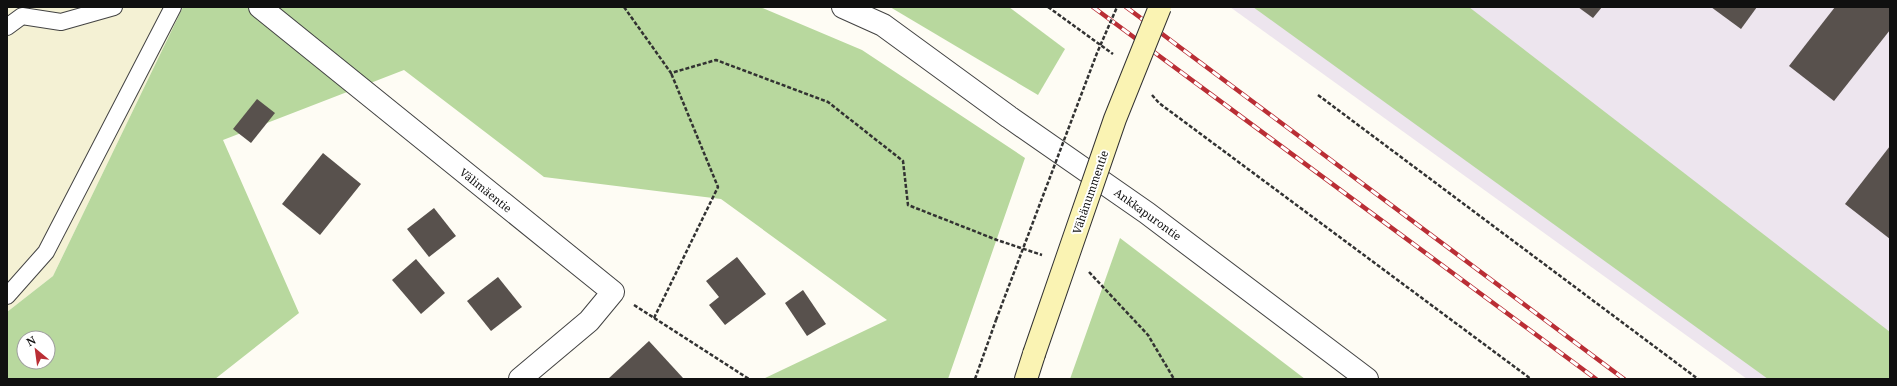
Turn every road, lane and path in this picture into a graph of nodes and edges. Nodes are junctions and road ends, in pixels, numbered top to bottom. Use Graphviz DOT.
graph roads {
  1 [pos="114,7"];
  2 [pos="173,7"];
  3 [pos="260,7"];
  4 [pos="624,7"];
  5 [pos="843,7"];
  6 [pos="1048,7"];
  7 [pos="1117,7"];
  8 [pos="1160,7"];
  9 [pos="7,26"];
  10 [pos="1115,56"];
  11 [pos="671,73"];
  12 [pos="1148,91"];
  13 [pos="1318,95"];
  14 [pos="1048,257"];
  15 [pos="1085,269"];
  16 [pos="613,292"];
  17 [pos="7,296"];
  18 [pos="654,318"];
  19 [pos="520,379"];
  20 [pos="749,379"];
  21 [pos="975,379"];
  22 [pos="1026,379"];
  23 [pos="1174,379"];
  24 [pos="1367,379"];
  25 [pos="1531,379"];
  26 [pos="1698,379"];
  1 -- 9 [label="lane"];
  2 -- 17 [label="lane"];
  3 -- 16 [label="street, Välimäentie"];
  4 -- 11 [label="path"];
  5 -- 24 [label="street, Ankkapurontie"];
  6 -- 10 [label="path"];
  7 -- 21 [label="path, bridge"];
  8 -- 22 [label="main road, Vähänummentie, bridge"];
  11 -- 14 [label="path"];
  11 -- 18 [label="path"];
  12 -- 25 [label="path"];
  13 -- 26 [label="path"];
  15 -- 23 [label="path"];
  16 -- 18 [label="path"];
  16 -- 19 [label="street"];
  18 -- 20 [label="path"];
}
